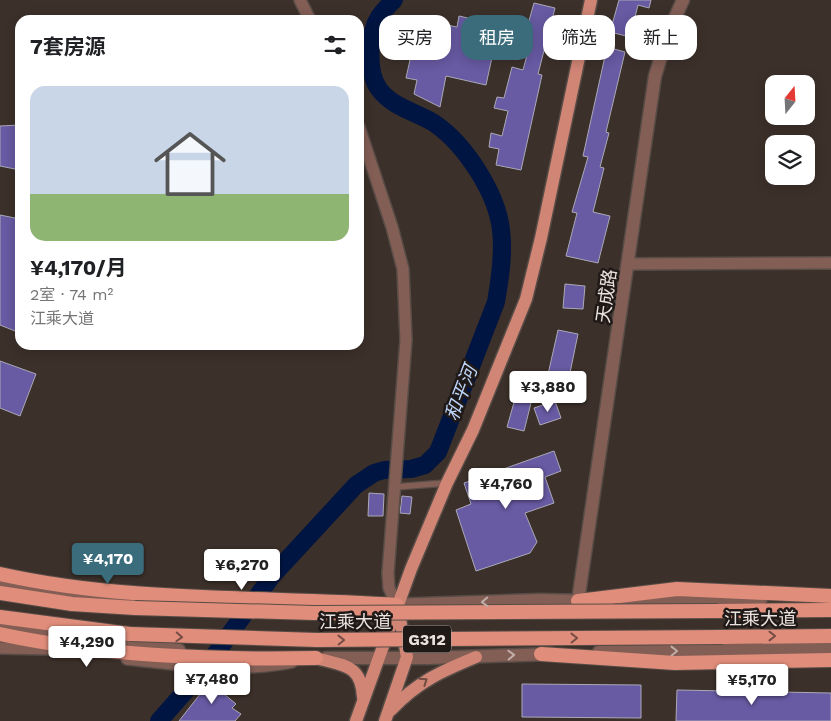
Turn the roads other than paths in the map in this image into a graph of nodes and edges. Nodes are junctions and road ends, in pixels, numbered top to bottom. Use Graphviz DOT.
graph roads {
  1 [pos="300,0"];
  2 [pos="591,0"];
  3 [pos="683,0"];
  4 [pos="308,15"];
  5 [pos="364,142"];
  6 [pos="831,263"];
  7 [pos="628,264"];
  8 [pos="396,482"];
  9 [pos="447,483"];
  10 [pos="0,574"];
  11 [pos="0,585"];
  12 [pos="0,593"];
  13 [pos="831,597"];
  14 [pos="578,601"];
  15 [pos="270,602"];
  16 [pos="397,605"];
  17 [pos="831,610"];
  18 [pos="0,617"];
  19 [pos="0,625"];
  20 [pos="0,634"];
  21 [pos="831,636"];
  22 [pos="0,648"];
  23 [pos="831,648"];
  24 [pos="541,654"];
  25 [pos="476,656"];
  26 [pos="407,657"];
  27 [pos="316,658"];
  28 [pos="379,659"];
  29 [pos="831,660"];
  30 [pos="364,701"];
  31 [pos="386,717"];
  32 [pos="356,721"];
  1 -- 4 [label="street"];
  2 -- 9 [label="main road"];
  3 -- 7 [label="street, 天成路"];
  5 -- 8 [label="street"];
  6 -- 7 [label="street"];
  7 -- 14 [label="street, 天成路"];
  8 -- 9 [label="lane"];
  8 -- 16 [label="street"];
  9 -- 16 [label="main road"];
  10 -- 15 [label="highway"];
  11 -- 15 [label="street"];
  12 -- 17 [label="highway, 江乘大道 / G312, bridge"];
  13 -- 14 [label="street"];
  13 -- 14 [label="highway"];
  14 -- 16 [label="street, one-way"];
  15 -- 16 [label="highway"];
  16 -- 26 [label="main road"];
  16 -- 28 [label="main road"];
  18 -- 21 [label="highway, 江乘大道 / G312, one-way, bridge"];
  19 -- 27 [label="street"];
  20 -- 27 [label="highway"];
  22 -- 27 [label="street"];
  24 -- 23 [label="street, one-way"];
  25 -- 24 [label="street, one-way"];
  24 -- 29 [label="highway"];
  25 -- 26 [label="street"];
  31 -- 25 [label="main road, one-way"];
  26 -- 28 [label="street"];
  26 -- 31 [label="main road"];
  27 -- 28 [label="street"];
  27 -- 30 [label="main road"];
  28 -- 30 [label="main road"];
  30 -- 32 [label="main road"];
}
